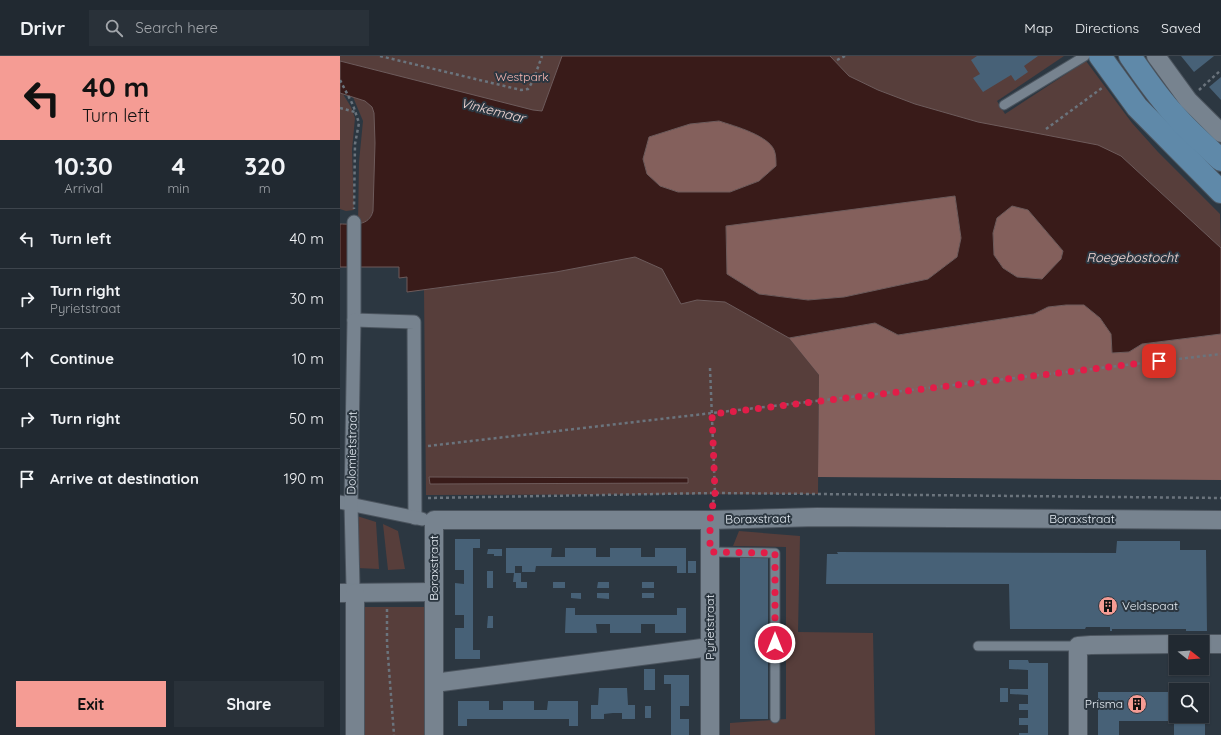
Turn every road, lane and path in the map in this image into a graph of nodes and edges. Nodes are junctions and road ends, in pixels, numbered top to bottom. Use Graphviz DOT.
graph roads {
  1 [pos="380,56"];
  2 [pos="542,56"];
  3 [pos="845,56"];
  4 [pos="1085,56"];
  5 [pos="1100,56"];
  6 [pos="1130,56"];
  7 [pos="1156,56"];
  8 [pos="837,60"];
  9 [pos="1221,70"];
  10 [pos="340,80"];
  11 [pos="1103,87"];
  12 [pos="1004,104"];
  13 [pos="1181,107"];
  14 [pos="340,108"];
  15 [pos="355,112"];
  16 [pos="1158,128"];
  17 [pos="1046,130"];
  18 [pos="1221,133"];
  19 [pos="1221,160"];
  20 [pos="1221,192"];
  21 [pos="354,222"];
  22 [pos="354,320"];
  23 [pos="1221,354"];
  24 [pos="710,368"];
  25 [pos="712,414"];
  26 [pos="419,447"];
  27 [pos="715,493"];
  28 [pos="420,498"];
  29 [pos="1221,498"];
  30 [pos="346,503"];
  31 [pos="710,520"];
  32 [pos="1221,520"];
  33 [pos="710,552"];
  34 [pos="349,591"];
  35 [pos="434,592"];
  36 [pos="386,593"];
  37 [pos="1169,644"];
  38 [pos="1209,644"];
  39 [pos="1221,644"];
  40 [pos="978,646"];
  41 [pos="1078,646"];
  42 [pos="710,647"];
  43 [pos="434,683"];
  44 [pos="775,718"];
  45 [pos="355,735"];
  46 [pos="394,735"];
  47 [pos="434,735"];
  48 [pos="710,735"];
  49 [pos="1078,735"];
  1 -- 2 [label="path"];
  3 -- 8 [label="path"];
  4 -- 12 [label="lane"];
  5 -- 16 [label="main road"];
  6 -- 13 [label="main road"];
  7 -- 13 [label="street"];
  9 -- 13 [label="path"];
  10 -- 15 [label="path"];
  11 -- 17 [label="path"];
  13 -- 16 [label="street"];
  13 -- 18 [label="street"];
  13 -- 19 [label="main road"];
  14 -- 15 [label="path"];
  15 -- 21 [label="path"];
  16 -- 20 [label="main road"];
  21 -- 22 [label="street, Dolomietstraat"];
  22 -- 26 [label="street"];
  22 -- 30 [label="street, Dolomietstraat"];
  23 -- 25 [label="path"];
  24 -- 25 [label="path"];
  25 -- 26 [label="path"];
  25 -- 27 [label="path"];
  26 -- 28 [label="street"];
  27 -- 28 [label="path"];
  27 -- 29 [label="path"];
  27 -- 31 [label="path"];
  28 -- 30 [label="street"];
  30 -- 34 [label="street, Dolomietstraat"];
  31 -- 32 [label="street, Boraxstraat"];
  31 -- 33 [label="street, Pyrietstraat"];
  31 -- 35 [label="street, Boraxstraat"];
  33 -- 42 [label="street, Pyrietstraat"];
  33 -- 44 [label="lane"];
  34 -- 36 [label="street"];
  34 -- 45 [label="street, Dolomietstraat"];
  35 -- 36 [label="street"];
  35 -- 43 [label="street, Boraxstraat"];
  36 -- 46 [label="path"];
  37 -- 41 [label="street"];
  38 -- 39 [label="street"];
  40 -- 41 [label="lane"];
  41 -- 49 [label="street"];
  42 -- 43 [label="street"];
  42 -- 48 [label="street, Pyrietstraat"];
  43 -- 47 [label="street, Boraxstraat"];
}
